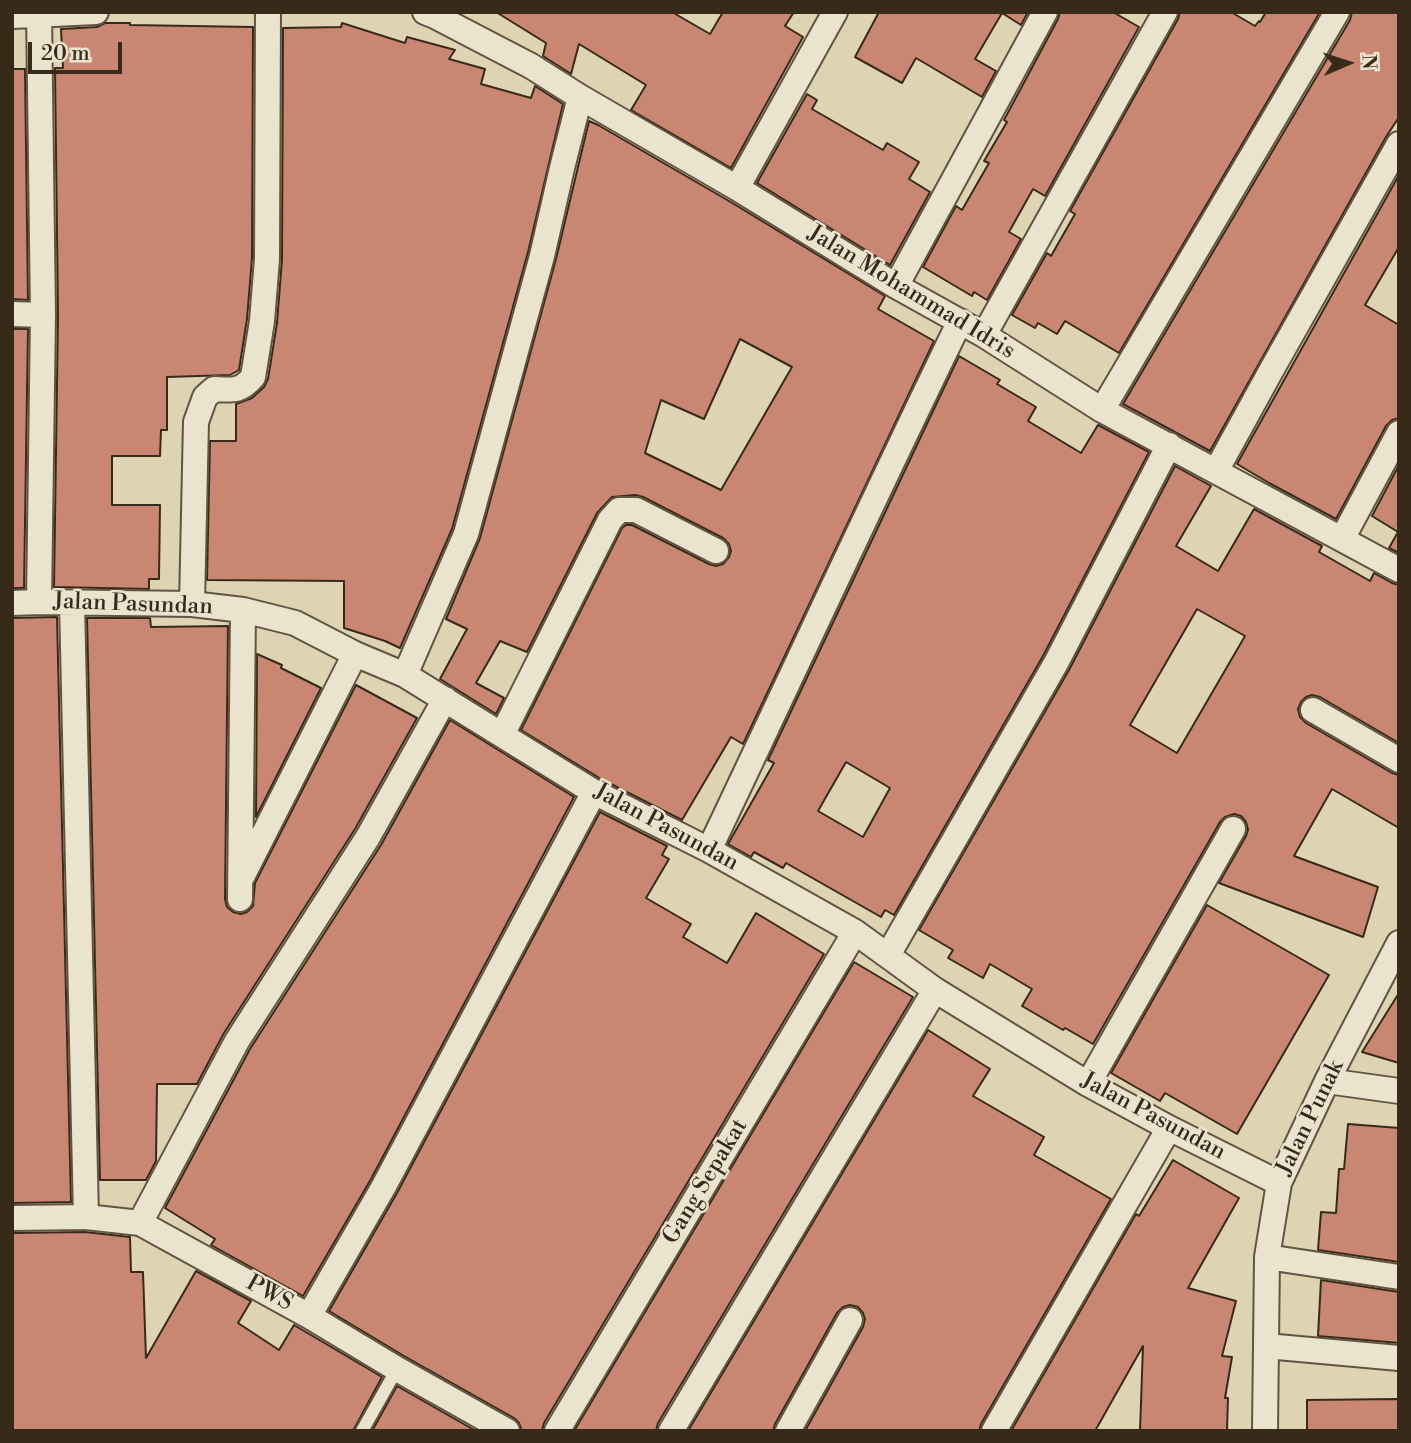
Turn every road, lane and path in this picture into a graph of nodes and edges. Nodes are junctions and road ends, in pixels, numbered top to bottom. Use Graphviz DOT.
graph roads {
  1 [pos="96,12"];
  2 [pos="268,12"];
  3 [pos="835,12"];
  4 [pos="1045,12"];
  5 [pos="1165,12"];
  6 [pos="1337,12"];
  7 [pos="40,13"];
  8 [pos="432,13"];
  9 [pos="12,16"];
  10 [pos="580,97"];
  11 [pos="1399,144"];
  12 [pos="737,187"];
  13 [pos="896,286"];
  14 [pos="12,314"];
  15 [pos="43,315"];
  16 [pos="960,321"];
  17 [pos="984,335"];
  18 [pos="1102,410"];
  19 [pos="1399,433"];
  20 [pos="1169,445"];
  21 [pos="1216,471"];
  22 [pos="1342,539"];
  23 [pos="716,551"];
  24 [pos="1399,570"];
  25 [pos="39,602"];
  26 [pos="12,603"];
  27 [pos="72,603"];
  28 [pos="192,604"];
  29 [pos="243,610"];
  30 [pos="355,653"];
  31 [pos="405,675"];
  32 [pos="445,699"];
  33 [pos="1313,710"];
  34 [pos="502,735"];
  35 [pos="1399,760"];
  36 [pos="594,792"];
  37 [pos="1233,829"];
  38 [pos="709,850"];
  39 [pos="855,932"];
  40 [pos="1399,943"];
  41 [pos="888,956"];
  42 [pos="935,990"];
  43 [pos="1327,1082"];
  44 [pos="1088,1084"];
  45 [pos="1399,1091"];
  46 [pos="1169,1128"];
  47 [pos="1279,1183"];
  48 [pos="12,1217"];
  49 [pos="86,1217"];
  50 [pos="140,1223"];
  51 [pos="1267,1257"];
  52 [pos="1399,1277"];
  53 [pos="309,1316"];
  54 [pos="850,1320"];
  55 [pos="1266,1346"];
  56 [pos="1399,1358"];
  57 [pos="397,1369"];
  58 [pos="362,1431"];
  59 [pos="508,1431"];
  60 [pos="557,1431"];
  61 [pos="671,1431"];
  62 [pos="788,1431"];
  63 [pos="994,1431"];
  64 [pos="1265,1431"];
  1 -- 7 [label="street"];
  2 -- 28 [label="street"];
  3 -- 12 [label="street"];
  4 -- 13 [label="street"];
  5 -- 17 [label="street"];
  6 -- 18 [label="street"];
  7 -- 9 [label="street"];
  7 -- 15 [label="street"];
  8 -- 10 [label="street, Jalan Mohammad Idris"];
  10 -- 12 [label="street, Jalan Mohammad Idris"];
  10 -- 31 [label="street"];
  11 -- 21 [label="street"];
  12 -- 13 [label="street, Jalan Mohammad Idris"];
  13 -- 16 [label="street, Jalan Mohammad Idris"];
  14 -- 15 [label="street"];
  15 -- 25 [label="street"];
  16 -- 17 [label="street, Jalan Mohammad Idris"];
  16 -- 38 [label="street"];
  17 -- 18 [label="street, Jalan Mohammad Idris"];
  18 -- 20 [label="street, Jalan Mohammad Idris"];
  19 -- 22 [label="street"];
  20 -- 21 [label="street, Jalan Mohammad Idris"];
  20 -- 41 [label="street"];
  21 -- 22 [label="street, Jalan Mohammad Idris"];
  22 -- 24 [label="street, Jalan Mohammad Idris"];
  23 -- 34 [label="street"];
  25 -- 26 [label="street, Jalan Pasundan"];
  25 -- 27 [label="street, Jalan Pasundan"];
  27 -- 28 [label="street, Jalan Pasundan"];
  27 -- 49 [label="street"];
  28 -- 29 [label="street, Jalan Pasundan"];
  29 -- 30 [label="street, Jalan Pasundan"];
  29 -- 30 [label="street"];
  30 -- 31 [label="street, Jalan Pasundan"];
  31 -- 32 [label="street, Jalan Pasundan"];
  32 -- 34 [label="street, Jalan Pasundan"];
  32 -- 50 [label="street"];
  33 -- 35 [label="street"];
  34 -- 36 [label="street, Jalan Pasundan"];
  36 -- 38 [label="street, Jalan Pasundan"];
  36 -- 53 [label="street"];
  37 -- 44 [label="street"];
  38 -- 39 [label="street, Jalan Pasundan"];
  39 -- 41 [label="street, Jalan Pasundan"];
  39 -- 60 [label="street, Gang Sepakat"];
  40 -- 43 [label="street, Jalan Punak"];
  41 -- 42 [label="street, Jalan Pasundan"];
  42 -- 44 [label="street, Jalan Pasundan"];
  42 -- 61 [label="street"];
  43 -- 45 [label="street"];
  43 -- 47 [label="street, Jalan Punak"];
  44 -- 46 [label="street, Jalan Pasundan"];
  46 -- 47 [label="street, Jalan Pasundan"];
  46 -- 63 [label="street"];
  47 -- 51 [label="street, Jalan Punak"];
  48 -- 49 [label="street, PWS"];
  49 -- 50 [label="street, PWS"];
  50 -- 53 [label="street, PWS"];
  51 -- 52 [label="street"];
  51 -- 55 [label="street, Jalan Punak"];
  53 -- 57 [label="street, PWS"];
  54 -- 62 [label="street"];
  55 -- 56 [label="street"];
  55 -- 64 [label="street, Jalan Punak"];
  57 -- 58 [label="lane"];
  57 -- 59 [label="street, PWS"];
}
